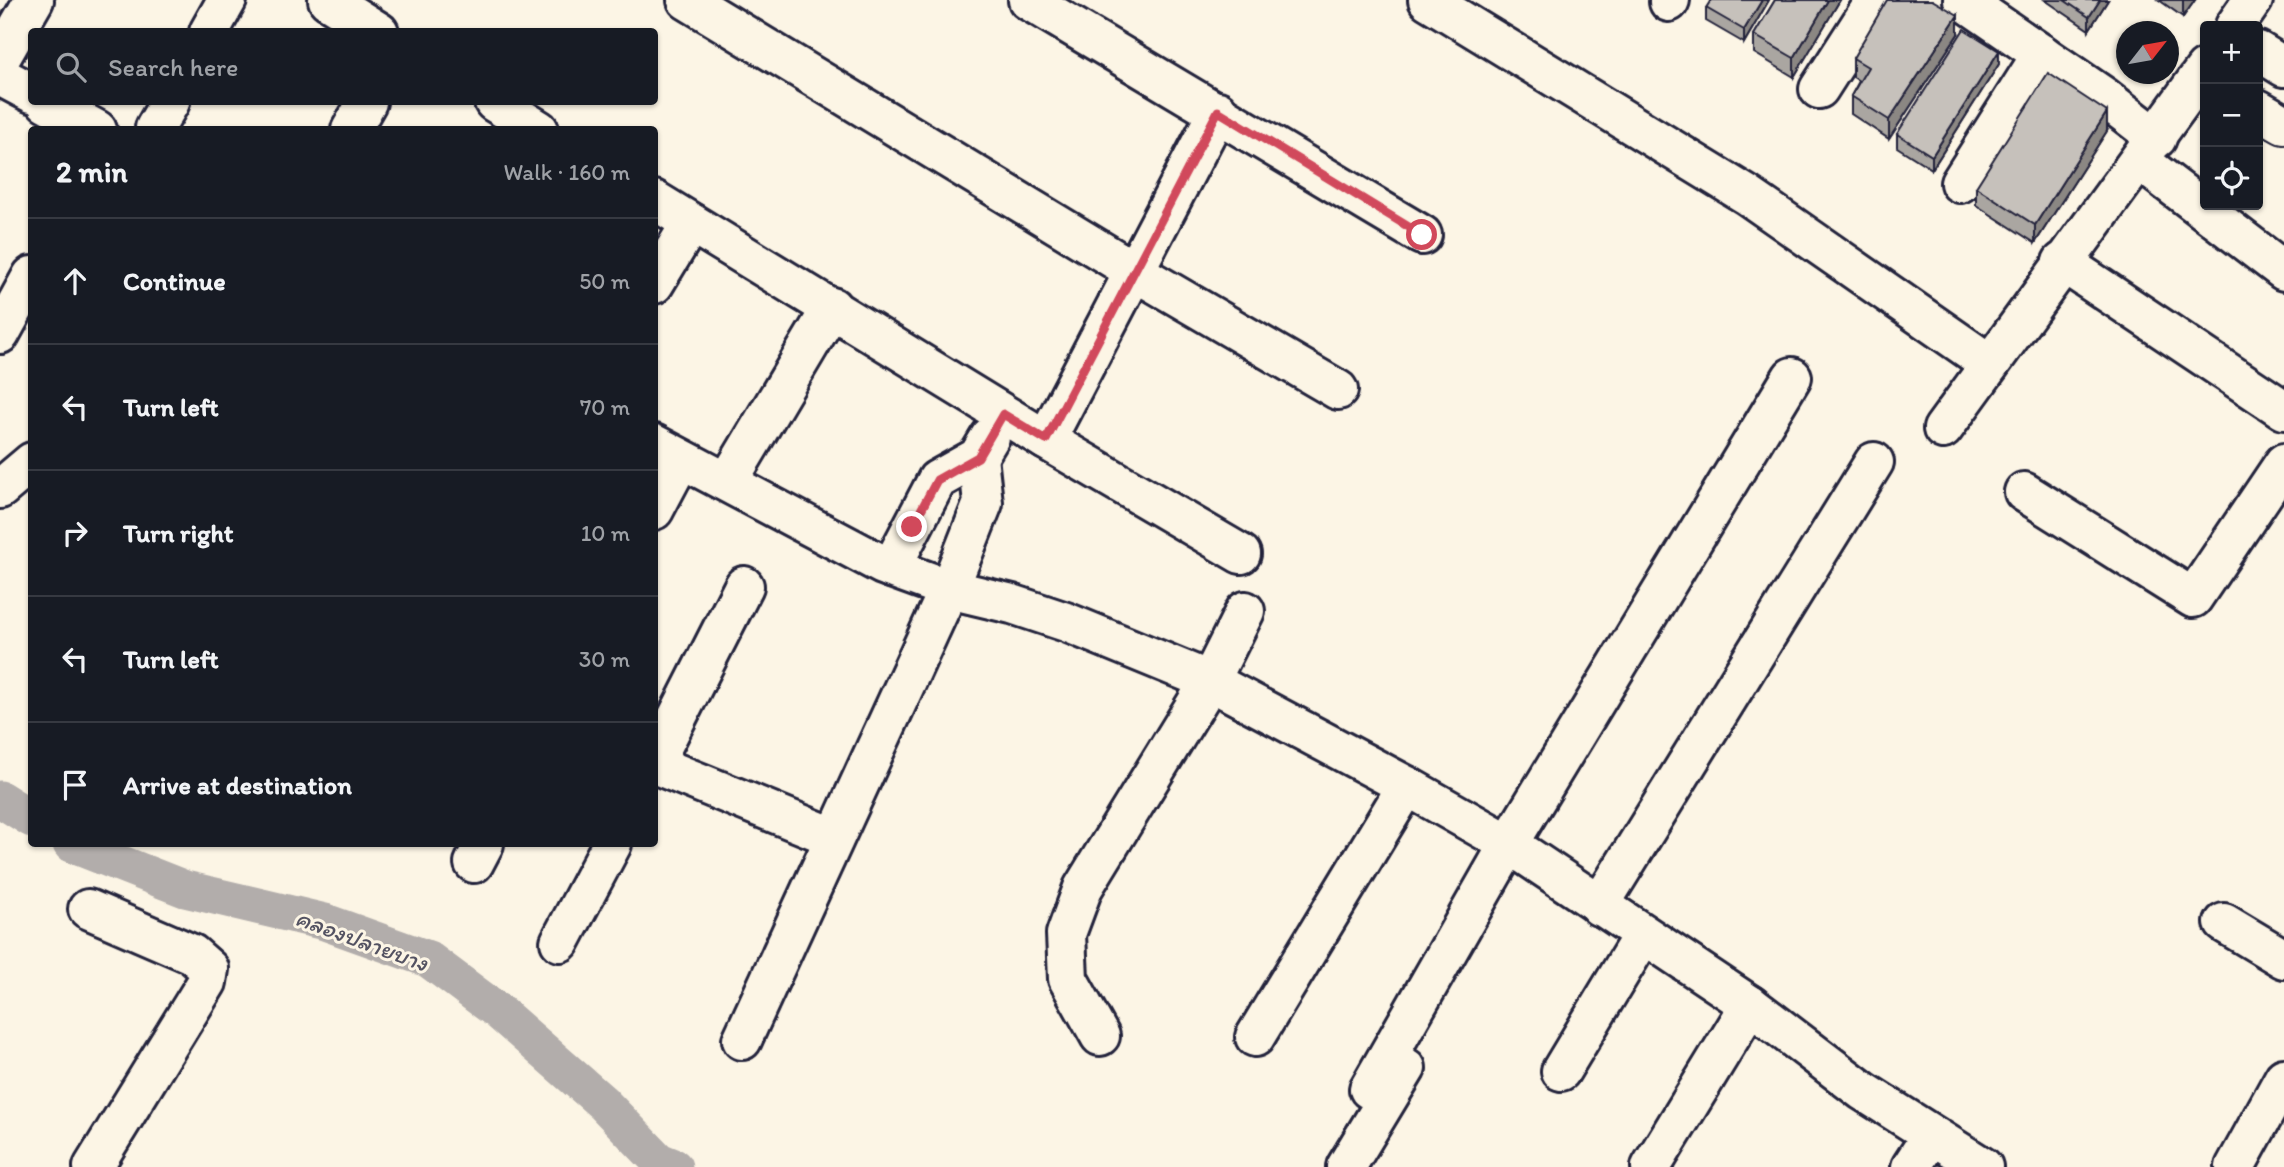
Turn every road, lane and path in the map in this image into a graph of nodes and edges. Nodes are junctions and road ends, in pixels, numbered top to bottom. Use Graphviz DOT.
graph roads {
  1 [pos="34,0"];
  2 [pos="227,0"];
  3 [pos="328,0"];
  4 [pos="687,0"];
  5 [pos="1028,0"];
  6 [pos="1428,0"];
  7 [pos="1876,0"];
  8 [pos="1963,0"];
  9 [pos="2253,0"];
  10 [pos="2238,21"];
  11 [pos="211,28"];
  12 [pos="373,28"];
  13 [pos="2042,54"];
  14 [pos="2263,54"];
  15 [pos="0,59"];
  16 [pos="2284,67"];
  17 [pos="0,76"];
  18 [pos="2200,80"];
  19 [pos="1819,89"];
  20 [pos="28,91"];
  21 [pos="51,105"];
  22 [pos="365,105"];
  23 [pos="499,105"];
  24 [pos="1218,111"];
  25 [pos="2263,112"];
  26 [pos="2284,124"];
  27 [pos="90,126"];
  28 [pos="353,126"];
  29 [pos="533,126"];
  30 [pos="2149,150"];
  31 [pos="1960,183"];
  32 [pos="658,202"];
  33 [pos="691,223"];
  34 [pos="1422,235"];
  35 [pos="2062,262"];
  36 [pos="1134,271"];
  37 [pos="2284,271"];
  38 [pos="658,277"];
  39 [pos="28,283"];
  40 [pos="832,307"];
  41 [pos="0,334"];
  42 [pos="1990,364"];
  43 [pos="1791,377"];
  44 [pos="1338,390"];
  45 [pos="2284,410"];
  46 [pos="1003,414"];
  47 [pos="1943,429"];
  48 [pos="1046,440"];
  49 [pos="668,452"];
  50 [pos="978,457"];
  51 [pos="1874,462"];
  52 [pos="2284,463"];
  53 [pos="28,465"];
  54 [pos="733,473"];
  55 [pos="0,489"];
  56 [pos="2024,492"];
  57 [pos="658,493"];
  58 [pos="1241,554"];
  59 [pos="891,568"];
  60 [pos="744,586"];
  61 [pos="950,589"];
  62 [pos="1245,611"];
  63 [pos="1210,681"];
  64 [pos="658,756"];
  65 [pos="658,766"];
  66 [pos="1407,786"];
  67 [pos="833,838"];
  68 [pos="610,847"];
  69 [pos="1521,852"];
  70 [pos="1600,906"];
  71 [pos="88,909"];
  72 [pos="2224,923"];
  73 [pos="1643,935"];
  74 [pos="560,942"];
  75 [pos="2284,959"];
  76 [pos="1750,1005"];
  77 [pos="1100,1035"];
  78 [pos="1255,1037"];
  79 [pos="741,1040"];
  80 [pos="1561,1071"];
  81 [pos="2284,1078"];
  82 [pos="1369,1088"];
  83 [pos="1921,1152"];
  84 [pos="93,1167"];
  85 [pos="1346,1167"];
  86 [pos="1651,1167"];
  87 [pos="1983,1167"];
  88 [pos="2235,1167"];
  1 -- 15 [label="street"];
  2 -- 11 [label="street"];
  3 -- 12 [label="street"];
  4 -- 36 [label="street"];
  5 -- 24 [label="street"];
  6 -- 42 [label="street"];
  7 -- 19 [label="street"];
  8 -- 13 [label="street"];
  9 -- 10 [label="street"];
  13 -- 30 [label="street"];
  13 -- 31 [label="street"];
  14 -- 16 [label="street"];
  17 -- 20 [label="street"];
  18 -- 30 [label="street"];
  21 -- 27 [label="street"];
  22 -- 28 [label="street"];
  23 -- 29 [label="street"];
  24 -- 34 [label="street"];
  24 -- 36 [label="street"];
  25 -- 26 [label="street"];
  30 -- 35 [label="street"];
  30 -- 37 [label="street"];
  32 -- 33 [label="street"];
  33 -- 38 [label="street"];
  33 -- 40 [label="street"];
  35 -- 42 [label="street"];
  35 -- 45 [label="street"];
  36 -- 44 [label="street"];
  36 -- 48 [label="street"];
  39 -- 41 [label="street"];
  40 -- 46 [label="street"];
  40 -- 54 [label="street"];
  42 -- 47 [label="street"];
  43 -- 69 [label="street"];
  46 -- 48 [label="street"];
  46 -- 50 [label="street"];
  48 -- 58 [label="street"];
  49 -- 57 [label="street"];
  49 -- 59 [label="street"];
  50 -- 59 [label="street"];
  50 -- 61 [label="street"];
  51 -- 70 [label="street"];
  52 -- 56 [label="street"];
  53 -- 55 [label="street"];
  59 -- 61 [label="street"];
  60 -- 64 [label="street"];
  61 -- 63 [label="street"];
  61 -- 67 [label="street"];
  62 -- 63 [label="street"];
  63 -- 66 [label="street"];
  63 -- 77 [label="street"];
  65 -- 67 [label="street"];
  66 -- 69 [label="street"];
  66 -- 78 [label="street"];
  67 -- 79 [label="street"];
  68 -- 74 [label="street"];
  69 -- 70 [label="street"];
  69 -- 82 [label="street"];
  69 -- 85 [label="street"];
  70 -- 73 [label="street"];
  71 -- 84 [label="street"];
  72 -- 75 [label="street"];
  73 -- 76 [label="street"];
  73 -- 80 [label="street"];
  76 -- 83 [label="street"];
  76 -- 86 [label="street"];
  81 -- 88 [label="street"];
  83 -- 87 [label="street"];
}
